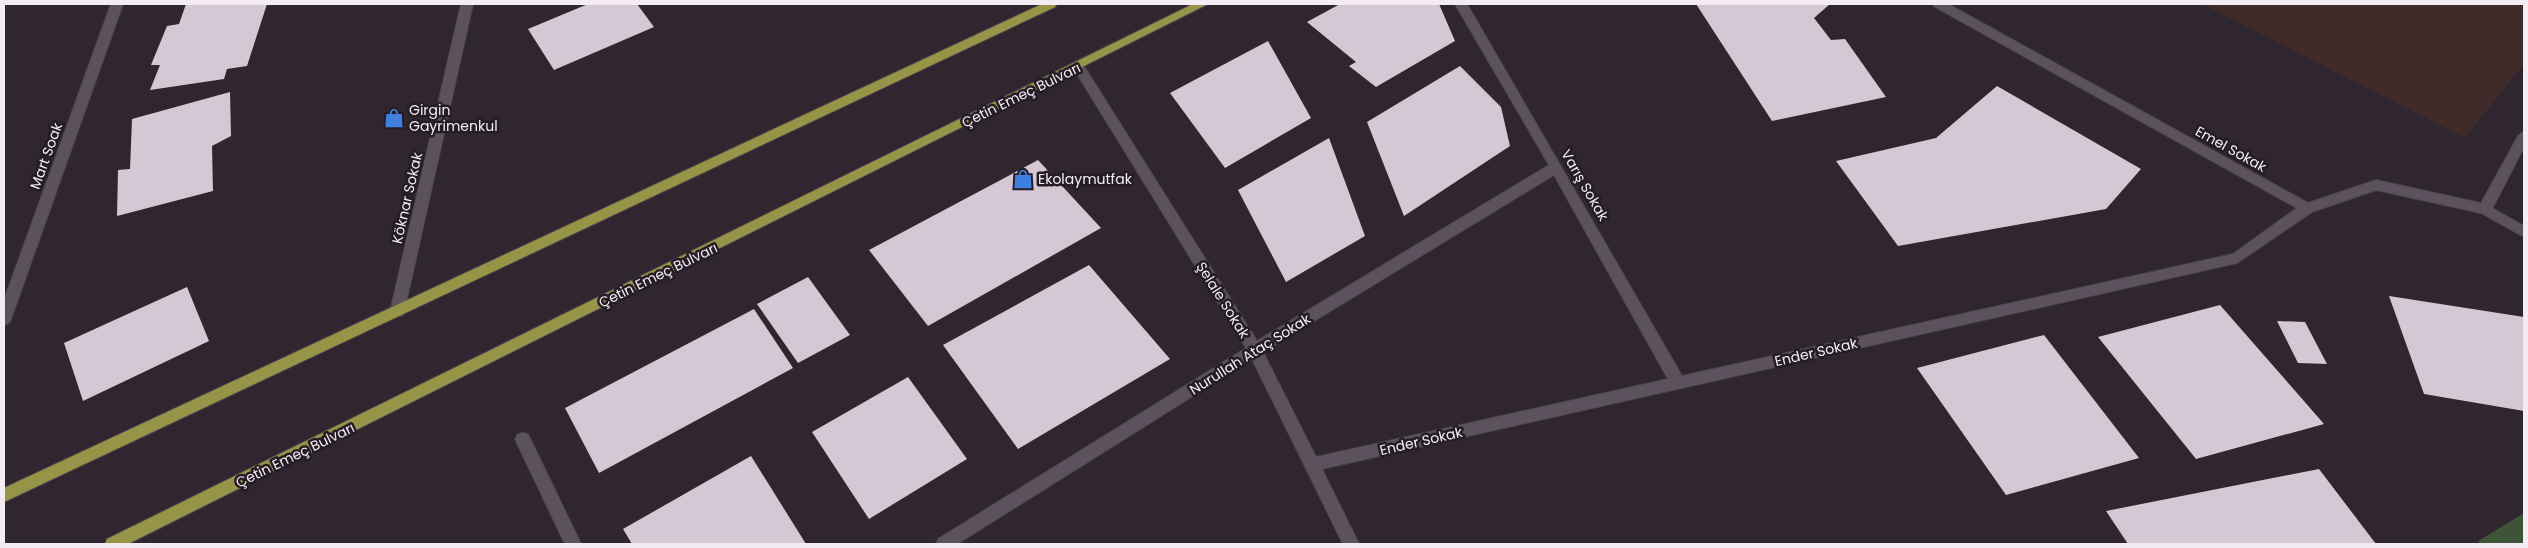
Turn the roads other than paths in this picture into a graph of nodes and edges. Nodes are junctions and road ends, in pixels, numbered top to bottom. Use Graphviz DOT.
graph roads {
  1 [pos="117,4"];
  2 [pos="467,4"];
  3 [pos="1048,4"];
  4 [pos="1202,4"];
  5 [pos="1461,4"];
  6 [pos="1939,4"];
  7 [pos="1078,66"];
  8 [pos="2524,136"];
  9 [pos="1556,167"];
  10 [pos="2307,208"];
  11 [pos="2485,210"];
  12 [pos="2524,232"];
  13 [pos="397,312"];
  14 [pos="4,319"];
  15 [pos="1254,350"];
  16 [pos="1678,383"];
  17 [pos="523,439"];
  18 [pos="1312,465"];
  19 [pos="4,495"];
  20 [pos="112,544"];
  21 [pos="573,544"];
  22 [pos="944,544"];
  23 [pos="1351,544"];
  1 -- 14 [label="street, Mart Soak"];
  2 -- 13 [label="street, Köknar Sokak"];
  3 -- 13 [label="main road"];
  4 -- 7 [label="main road, Çetin Emeç Bulvarı"];
  5 -- 9 [label="street, Varış Sokak"];
  6 -- 10 [label="street, Emel Sokak"];
  7 -- 15 [label="street, Şelale Sokak"];
  7 -- 20 [label="main road, Çetin Emeç Bulvarı"];
  8 -- 11 [label="street"];
  9 -- 15 [label="street, Nurullah Ataç Sokak"];
  9 -- 16 [label="street, Varış Sokak"];
  10 -- 11 [label="street"];
  10 -- 16 [label="street, Ender Sokak"];
  11 -- 12 [label="street"];
  13 -- 19 [label="main road"];
  15 -- 18 [label="street, Şelale Sokak"];
  15 -- 22 [label="street, Nurullah Ataç Sokak"];
  16 -- 18 [label="street, Ender Sokak"];
  17 -- 21 [label="street"];
  18 -- 23 [label="street, Şelale Sokak"];
}
